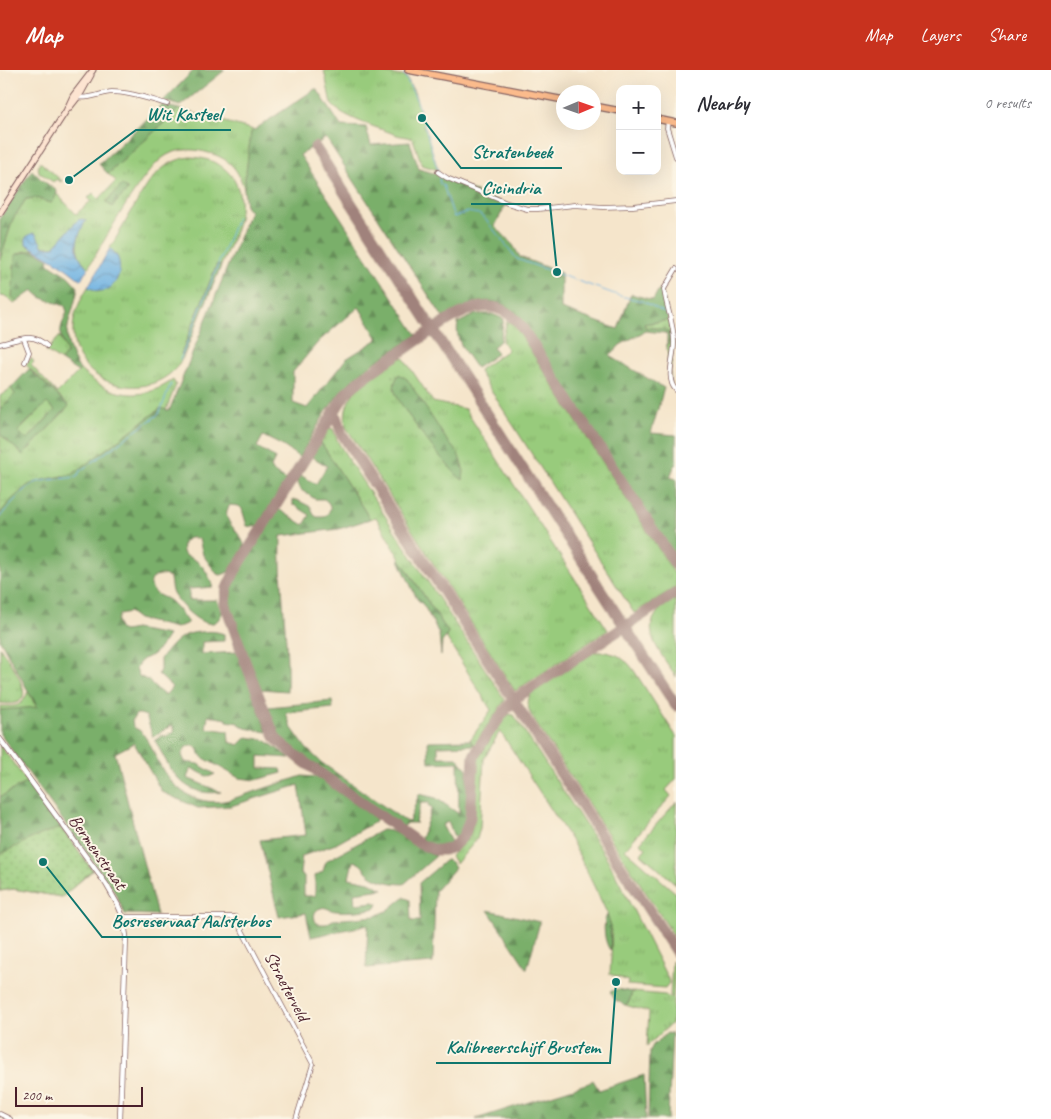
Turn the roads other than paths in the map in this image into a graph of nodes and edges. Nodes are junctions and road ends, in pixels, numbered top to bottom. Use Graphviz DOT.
graph roads {
  1 [pos="93,70"];
  2 [pos="408,70"];
  3 [pos="75,97"];
  4 [pos="556,98"];
  5 [pos="167,104"];
  6 [pos="601,107"];
  7 [pos="616,110"];
  8 [pos="661,120"];
  9 [pos="668,121"];
  10 [pos="676,123"];
  11 [pos="676,157"];
  12 [pos="438,172"];
  13 [pos="676,202"];
  14 [pos="0,213"];
  15 [pos="676,269"];
  16 [pos="24,339"];
  17 [pos="0,344"];
  18 [pos="47,346"];
  19 [pos="25,362"];
  20 [pos="676,390"];
  21 [pos="0,739"];
  22 [pos="123,917"];
  23 [pos="0,1114"];
  24 [pos="10,1119"];
  25 [pos="120,1119"];
  26 [pos="296,1119"];
  1 -- 3 [label="main road"];
  2 -- 4 [label="main road"];
  3 -- 5 [label="street"];
  3 -- 14 [label="main road"];
  6 -- 7 [label="main road"];
  8 -- 9 [label="main road"];
  9 -- 10 [label="main road"];
  9 -- 11 [label="street"];
  12 -- 13 [label="street"];
  15 -- 20 [label="street"];
  16 -- 17 [label="street"];
  16 -- 18 [label="street"];
  16 -- 19 [label="street"];
  21 -- 22 [label="street, Bermenstraat"];
  22 -- 25 [label="street, Bermenstraat"];
  22 -- 26 [label="street, Straeterveld"];
  23 -- 24 [label="street"];
}
